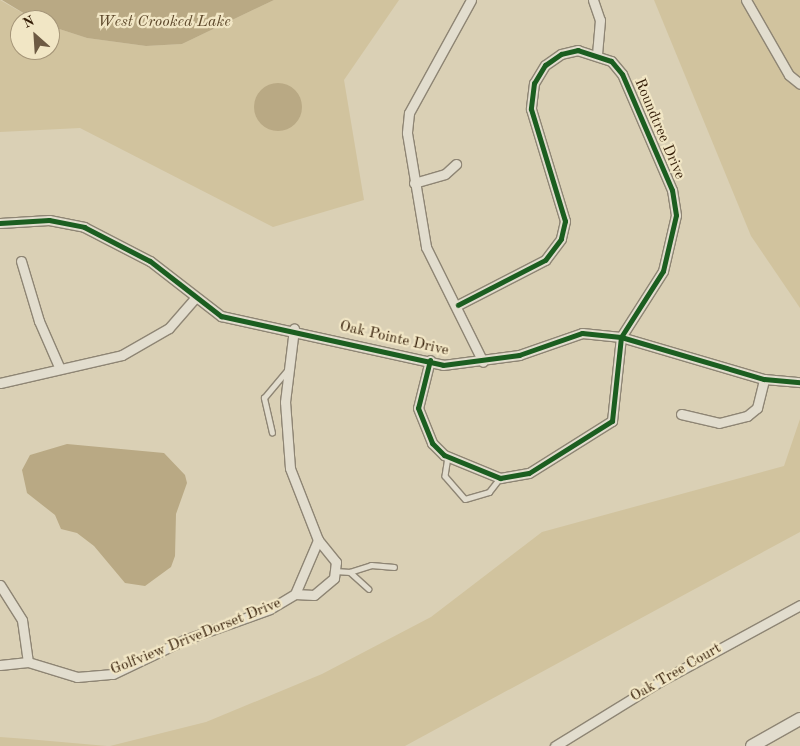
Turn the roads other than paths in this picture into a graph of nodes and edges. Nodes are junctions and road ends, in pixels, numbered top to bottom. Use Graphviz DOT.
graph roads {
  1 [pos="471,0"];
  2 [pos="594,0"];
  3 [pos="746,0"];
  4 [pos="597,54"];
  5 [pos="800,84"];
  6 [pos="456,164"];
  7 [pos="414,183"];
  8 [pos="0,223"];
  9 [pos="21,261"];
  10 [pos="196,298"];
  11 [pos="458,305"];
  12 [pos="294,329"];
  13 [pos="620,337"];
  14 [pos="430,360"];
  15 [pos="483,362"];
  16 [pos="60,368"];
  17 [pos="287,371"];
  18 [pos="764,379"];
  19 [pos="800,382"];
  20 [pos="0,383"];
  21 [pos="680,414"];
  22 [pos="272,433"];
  23 [pos="448,457"];
  24 [pos="500,478"];
  25 [pos="318,540"];
  26 [pos="394,567"];
  27 [pos="335,571"];
  28 [pos="350,572"];
  29 [pos="0,585"];
  30 [pos="369,589"];
  31 [pos="295,594"];
  32 [pos="800,605"];
  33 [pos="28,662"];
  34 [pos="0,665"];
  35 [pos="800,719"];
  36 [pos="556,746"];
  37 [pos="752,746"];
  1 -- 7 [label="street"];
  2 -- 4 [label="street"];
  3 -- 5 [label="street"];
  4 -- 11 [label="street"];
  4 -- 13 [label="street, Roundtree Drive"];
  6 -- 7 [label="street"];
  7 -- 11 [label="street"];
  8 -- 10 [label="street, Oak Pointe Drive"];
  9 -- 16 [label="street"];
  10 -- 12 [label="street, Oak Pointe Drive"];
  10 -- 16 [label="street"];
  11 -- 15 [label="street"];
  12 -- 14 [label="street, Oak Pointe Drive"];
  12 -- 17 [label="street"];
  13 -- 15 [label="street, Oak Pointe Drive"];
  13 -- 18 [label="street, Oak Pointe Drive"];
  13 -- 24 [label="street"];
  14 -- 15 [label="street, Oak Pointe Drive"];
  14 -- 23 [label="street"];
  16 -- 20 [label="street"];
  17 -- 22 [label="lane"];
  17 -- 25 [label="street"];
  18 -- 19 [label="street, Oak Pointe Drive"];
  18 -- 21 [label="street"];
  23 -- 24 [label="street"];
  23 -- 24 [label="lane"];
  25 -- 27 [label="street"];
  25 -- 31 [label="street, Golfview DriveDorset Drive"];
  26 -- 28 [label="lane"];
  27 -- 28 [label="lane"];
  27 -- 31 [label="street"];
  28 -- 30 [label="lane"];
  29 -- 33 [label="street"];
  31 -- 33 [label="street, Golfview DriveDorset Drive"];
  32 -- 36 [label="street, Oak Tree Court"];
  33 -- 34 [label="street, Golfview DriveDorset Drive"];
  35 -- 37 [label="street"];
}
